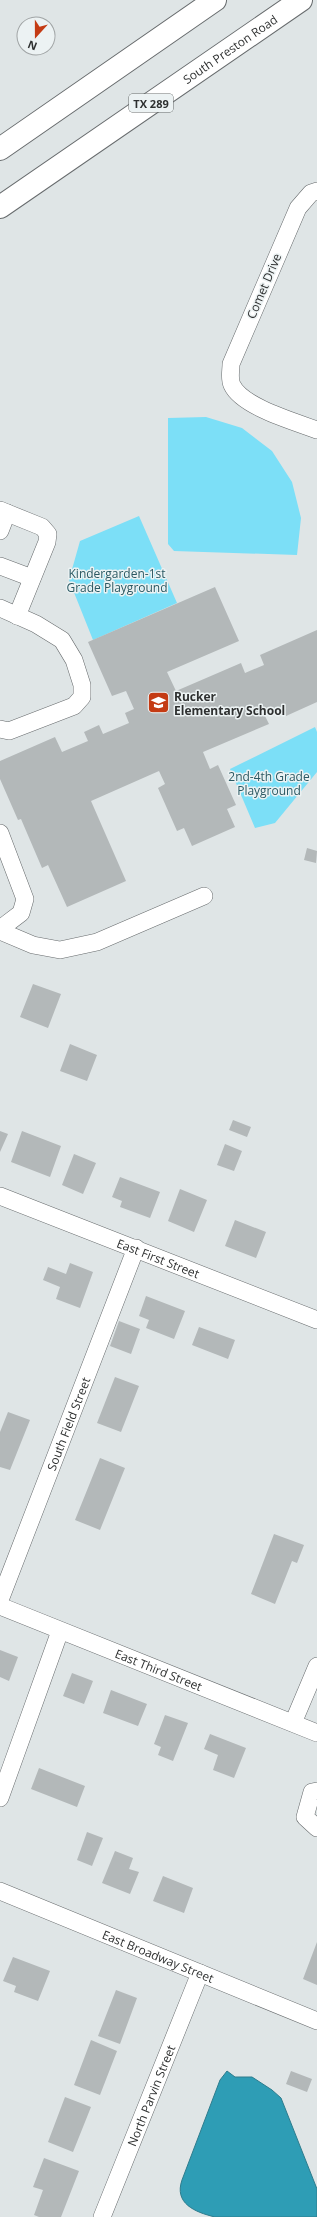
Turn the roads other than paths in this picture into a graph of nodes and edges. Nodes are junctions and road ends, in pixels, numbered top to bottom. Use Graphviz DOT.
graph roads {
  1 [pos="215,0"];
  2 [pos="301,0"];
  3 [pos="0,149"];
  4 [pos="314,192"];
  5 [pos="0,207"];
  6 [pos="317,430"];
  7 [pos="4,512"];
  8 [pos="0,531"];
  9 [pos="0,566"];
  10 [pos="32,578"];
  11 [pos="0,608"];
  12 [pos="17,616"];
  13 [pos="0,729"];
  14 [pos="0,833"];
  15 [pos="204,896"];
  16 [pos="0,930"];
  17 [pos="0,1196"];
  18 [pos="136,1248"];
  19 [pos="317,1320"];
  20 [pos="0,1600"];
  21 [pos="0,1606"];
  22 [pos="60,1631"];
  23 [pos="317,1666"];
  24 [pos="294,1723"];
  25 [pos="317,1733"];
  26 [pos="317,1791"];
  27 [pos="0,1798"];
  28 [pos="316,1828"];
  29 [pos="0,1891"];
  30 [pos="200,1973"];
  31 [pos="317,2021"];
  32 [pos="102,2217"];
  1 -- 3 [label="main road"];
  2 -- 5 [label="main road, South Preston Road / TX 289"];
  4 -- 6 [label="street, Comet Drive"];
  7 -- 8 [label="street"];
  7 -- 10 [label="street"];
  9 -- 10 [label="street"];
  10 -- 12 [label="street"];
  11 -- 12 [label="street"];
  12 -- 13 [label="street"];
  14 -- 16 [label="street"];
  15 -- 16 [label="street"];
  17 -- 18 [label="street, East First Street"];
  18 -- 19 [label="street, East First Street"];
  18 -- 20 [label="street, South Field Street"];
  21 -- 22 [label="street, East Third Street"];
  22 -- 24 [label="street, East Third Street"];
  22 -- 27 [label="street"];
  23 -- 24 [label="street"];
  24 -- 25 [label="street, East Third Street"];
  26 -- 28 [label="street"];
  29 -- 30 [label="street, East Broadway Street"];
  30 -- 31 [label="street, East Broadway Street"];
  30 -- 32 [label="street, North Parvin Street"];
}
